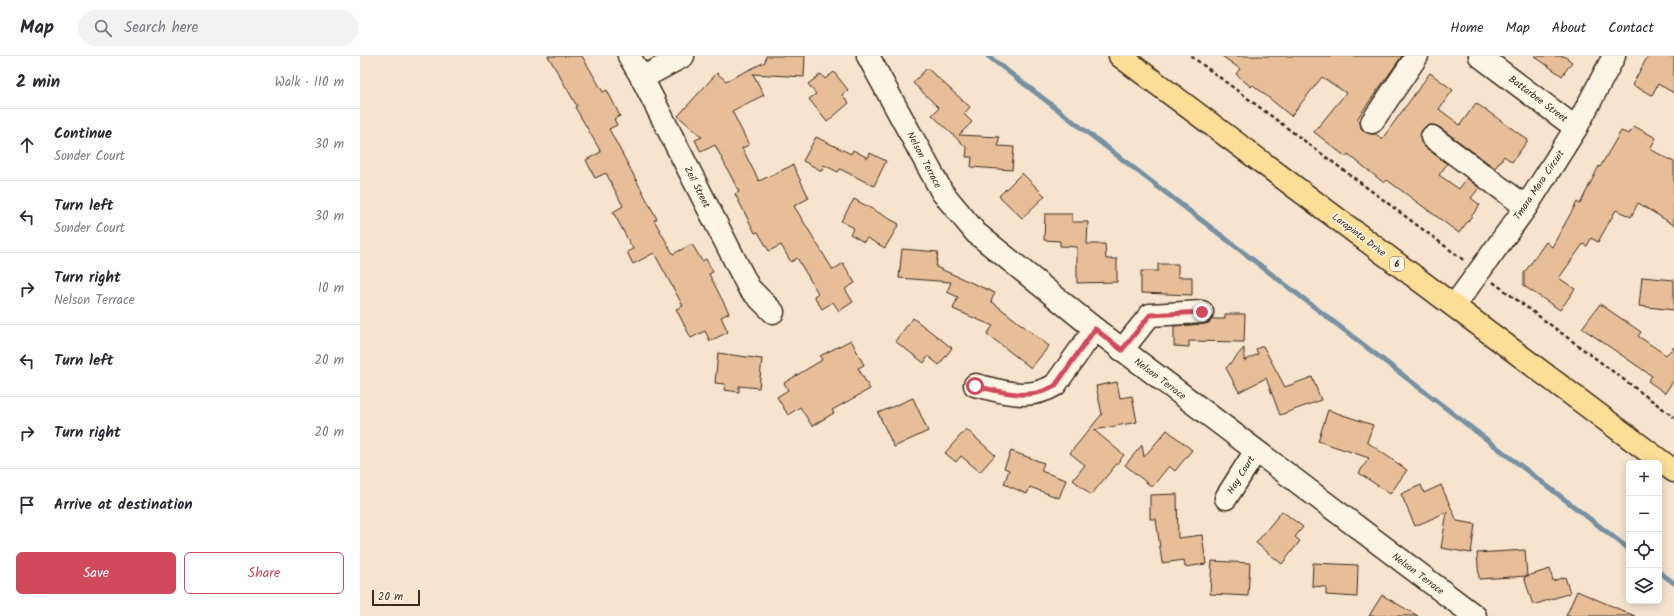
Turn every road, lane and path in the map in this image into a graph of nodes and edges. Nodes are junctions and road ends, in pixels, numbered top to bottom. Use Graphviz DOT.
graph roads {
  1 [pos="629,56"];
  2 [pos="683,56"];
  3 [pos="868,56"];
  4 [pos="1120,56"];
  5 [pos="1191,56"];
  6 [pos="1417,56"];
  7 [pos="1480,56"];
  8 [pos="1614,56"];
  9 [pos="642,78"];
  10 [pos="1372,122"];
  11 [pos="1576,128"];
  12 [pos="1432,137"];
  13 [pos="1526,207"];
  14 [pos="1478,272"];
  15 [pos="1454,306"];
  16 [pos="773,312"];
  17 [pos="1202,312"];
  18 [pos="1095,329"];
  19 [pos="1122,350"];
  20 [pos="975,386"];
  21 [pos="1674,417"];
  22 [pos="1255,452"];
  23 [pos="1674,471"];
  24 [pos="1226,498"];
  25 [pos="1474,616"];
  1 -- 9 [label="street, Zeil Street"];
  2 -- 9 [label="street"];
  3 -- 18 [label="street, Nelson Terrace"];
  4 -- 15 [label="main road, Larapinta Drive / 6"];
  5 -- 14 [label="path"];
  6 -- 10 [label="street"];
  7 -- 11 [label="street, Battarbee Street"];
  8 -- 11 [label="street, Tmara Mara Circuit"];
  9 -- 16 [label="street, Zeil Street"];
  11 -- 13 [label="street, Tmara Mara Circuit"];
  12 -- 13 [label="street"];
  13 -- 14 [label="street, Tmara Mara Circuit"];
  14 -- 15 [label="street, Tmara Mara Circuit"];
  14 -- 21 [label="path"];
  15 -- 23 [label="main road, Larapinta Drive / 6"];
  17 -- 19 [label="street"];
  18 -- 19 [label="street, Nelson Terrace"];
  18 -- 20 [label="street"];
  19 -- 22 [label="street, Nelson Terrace"];
  22 -- 24 [label="street, Hay Court"];
  22 -- 25 [label="street, Nelson Terrace"];
}
